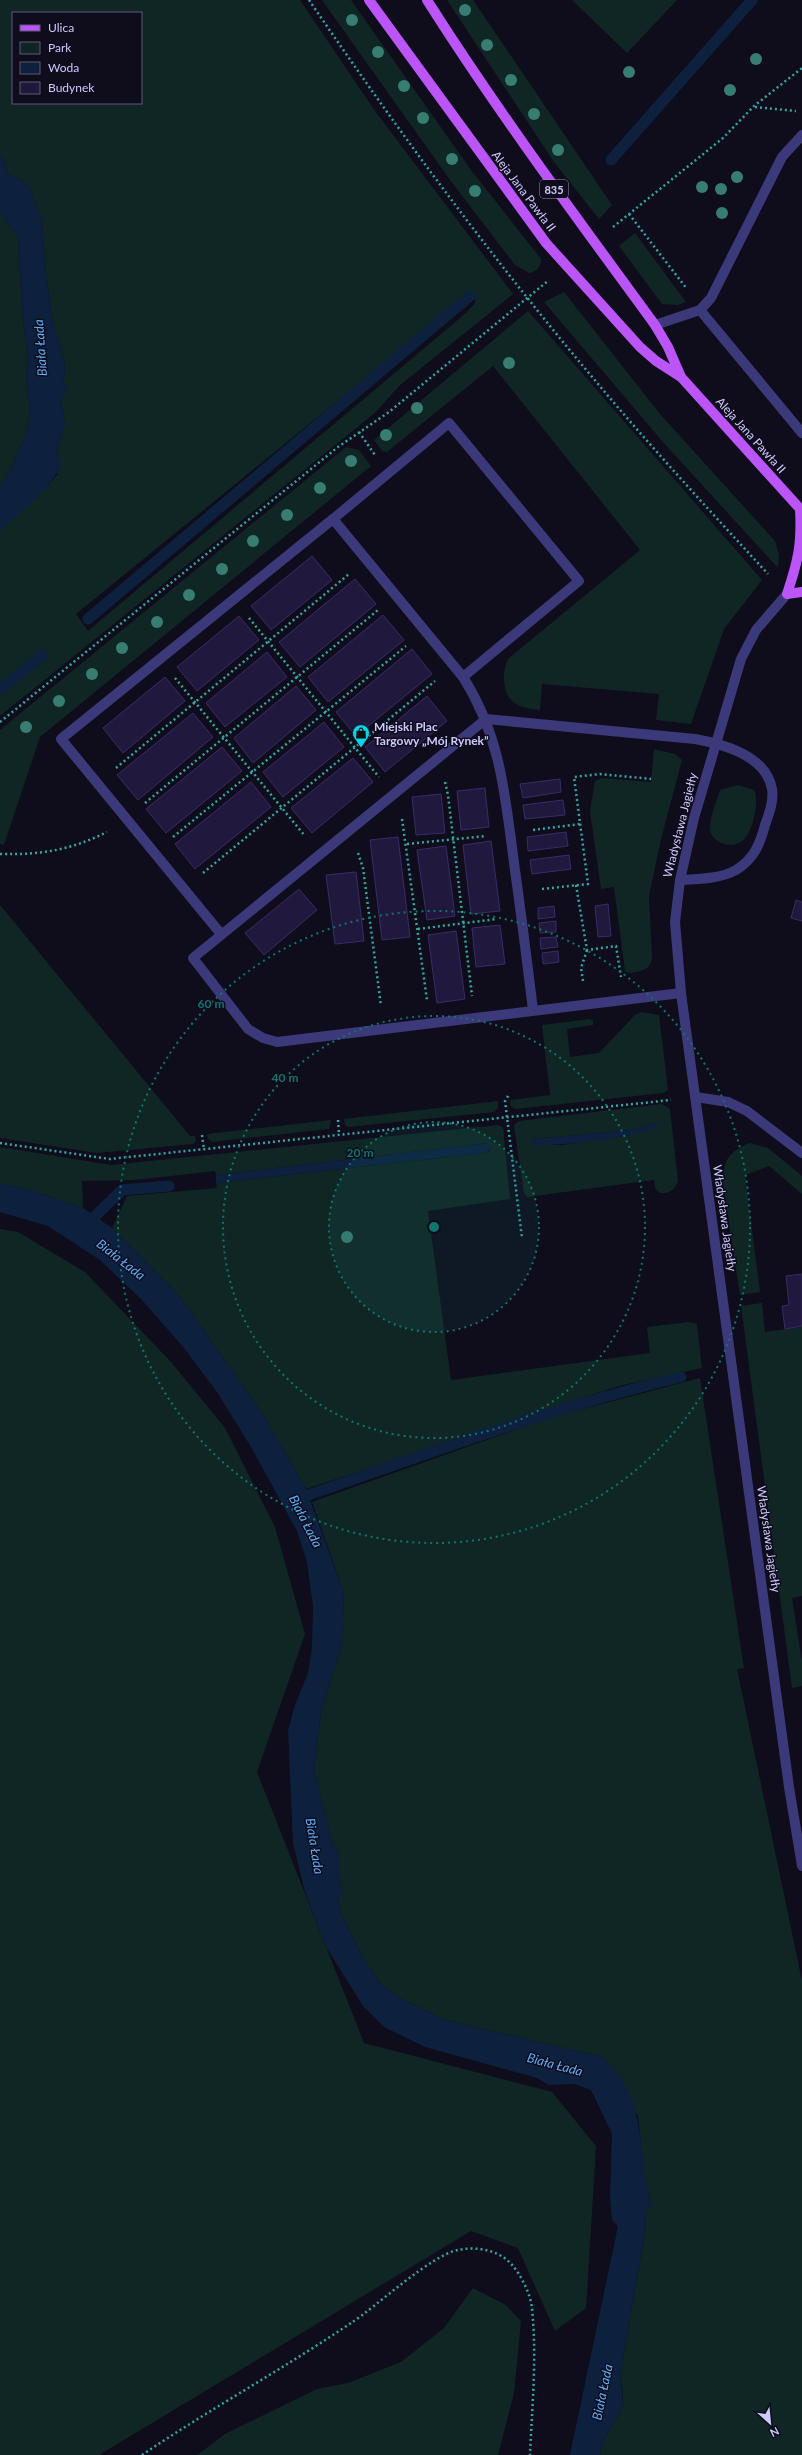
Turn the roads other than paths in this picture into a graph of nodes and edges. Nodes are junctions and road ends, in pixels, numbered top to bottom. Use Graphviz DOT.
graph roads {
  1 [pos="369,0"];
  2 [pos="427,0"];
  3 [pos="802,135"];
  4 [pos="700,310"];
  5 [pos="654,325"];
  6 [pos="681,377"];
  7 [pos="802,433"];
  8 [pos="801,510"];
  9 [pos="333,519"];
  10 [pos="802,592"];
  11 [pos="787,594"];
  12 [pos="463,678"];
  13 [pos="486,719"];
  14 [pos="715,742"];
  15 [pos="680,880"];
  16 [pos="221,934"];
  17 [pos="681,993"];
  18 [pos="533,1010"];
  19 [pos="696,1097"];
  20 [pos="802,1153"];
  21 [pos="802,1866"];
  1 -- 6 [label="main road, Aleja Jana Pawła II / 835"];
  2 -- 5 [label="main road, Aleja Jana Pawła II / 835"];
  3 -- 4 [label="street"];
  4 -- 5 [label="street"];
  4 -- 7 [label="street"];
  5 -- 6 [label="main road, Aleja Jana Pawła II / 835"];
  6 -- 8 [label="main road, Aleja Jana Pawła II / 835"];
  8 -- 11 [label="main road"];
  9 -- 12 [label="street"];
  9 -- 12 [label="street"];
  9 -- 16 [label="street"];
  10 -- 11 [label="main road"];
  11 -- 14 [label="street, Władysława Jagiełły"];
  12 -- 13 [label="street"];
  13 -- 14 [label="street"];
  13 -- 16 [label="street"];
  13 -- 18 [label="street"];
  14 -- 15 [label="street, Władysława Jagiełły"];
  14 -- 15 [label="street"];
  15 -- 17 [label="street, Władysława Jagiełły"];
  16 -- 18 [label="street"];
  17 -- 18 [label="street"];
  17 -- 19 [label="street, Władysława Jagiełły"];
  19 -- 20 [label="street"];
  19 -- 21 [label="street, Władysława Jagiełły"];
}
